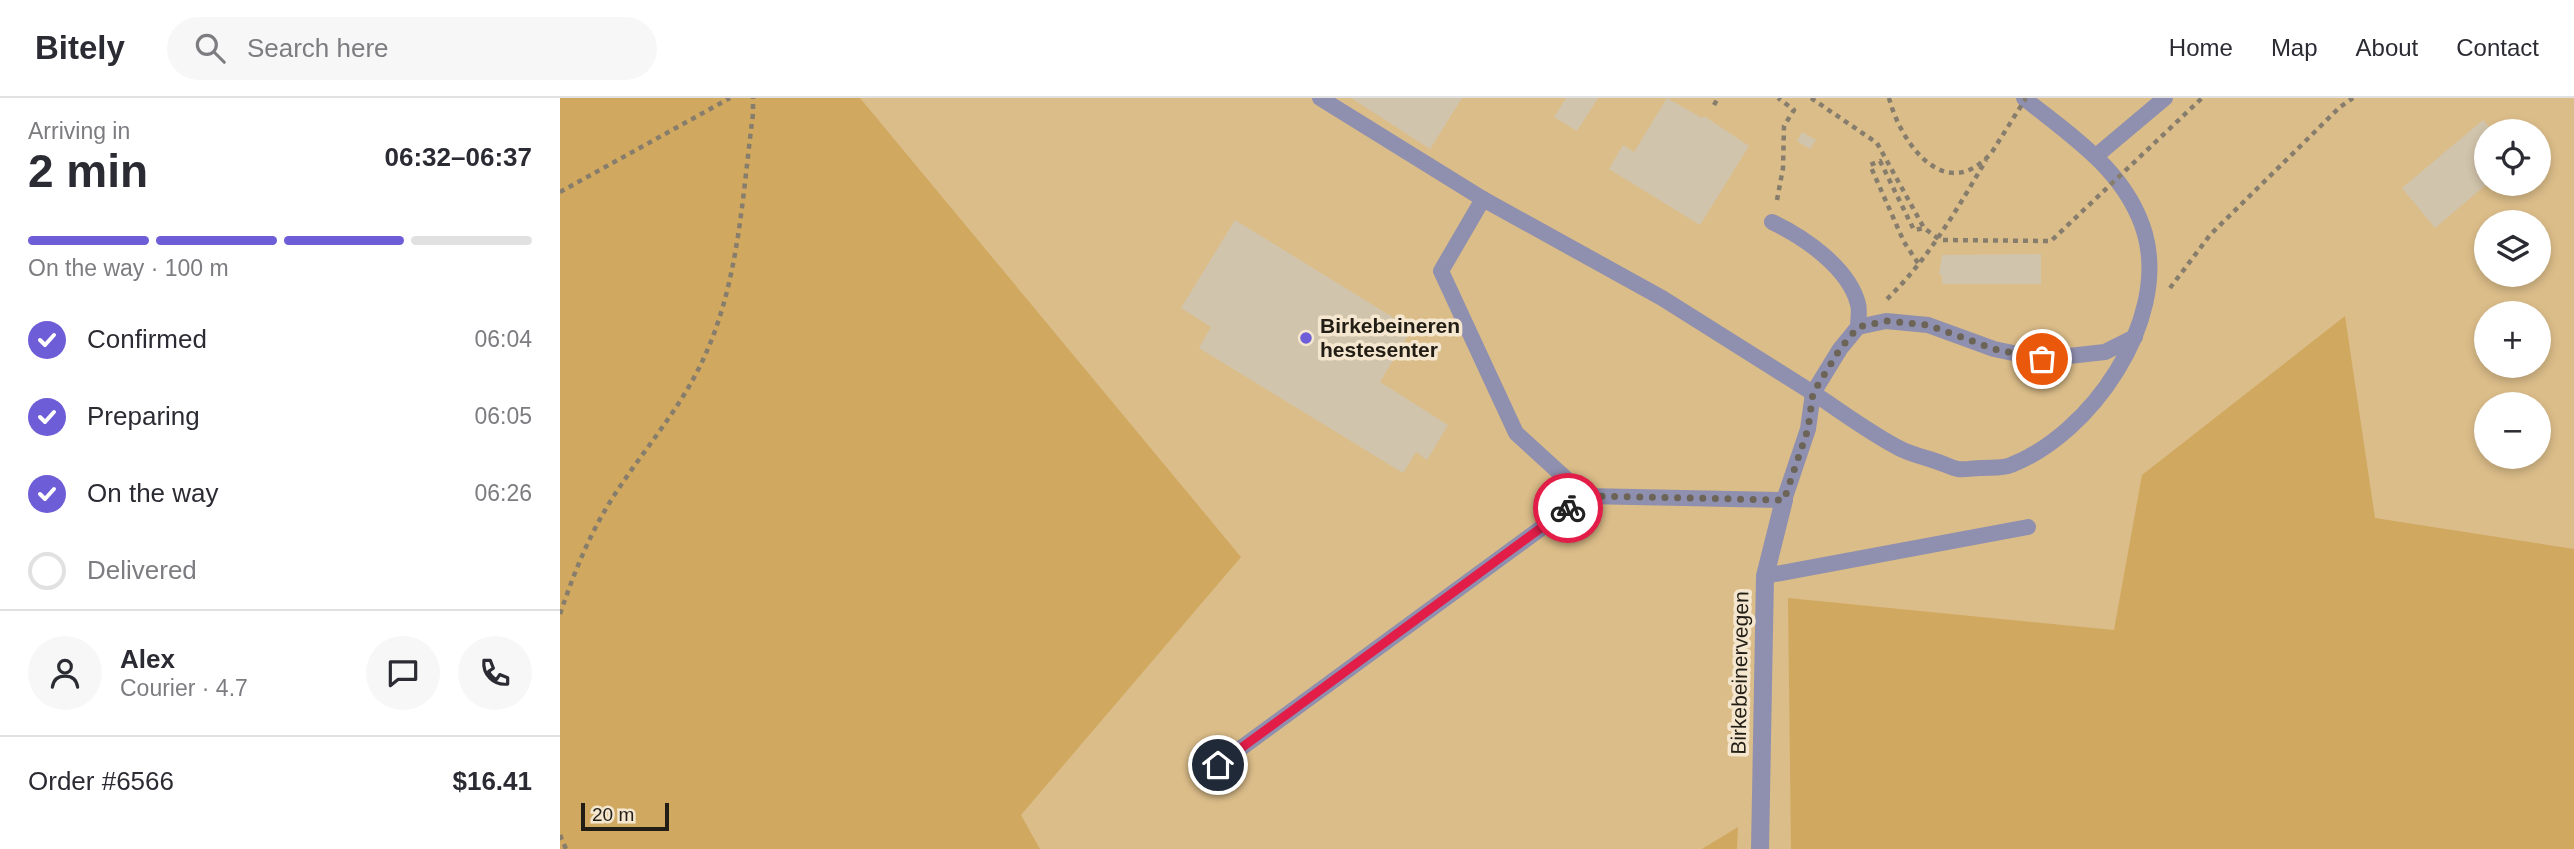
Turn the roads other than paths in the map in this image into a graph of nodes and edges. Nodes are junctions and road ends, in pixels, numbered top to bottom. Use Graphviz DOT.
graph roads {
  1 [pos="1320,98"];
  2 [pos="2025,98"];
  3 [pos="2165,98"];
  4 [pos="2096,156"];
  5 [pos="1483,199"];
  6 [pos="1772,222"];
  7 [pos="1858,327"];
  8 [pos="2135,337"];
  9 [pos="1813,393"];
  10 [pos="1585,496"];
  11 [pos="1784,500"];
  12 [pos="2028,527"];
  13 [pos="1765,576"];
  14 [pos="1218,765"];
  15 [pos="1759,849"];
  1 -- 5 [label="lane"];
  2 -- 4 [label="lane"];
  3 -- 4 [label="lane"];
  4 -- 8 [label="lane"];
  5 -- 9 [label="lane"];
  5 -- 10 [label="lane"];
  6 -- 7 [label="lane"];
  7 -- 8 [label="lane"];
  7 -- 9 [label="lane"];
  8 -- 9 [label="lane"];
  9 -- 11 [label="lane"];
  10 -- 11 [label="lane"];
  10 -- 14 [label="lane"];
  11 -- 13 [label="street, Birkebeinervegen"];
  12 -- 13 [label="lane"];
  13 -- 15 [label="street, Birkebeinervegen"];
}
